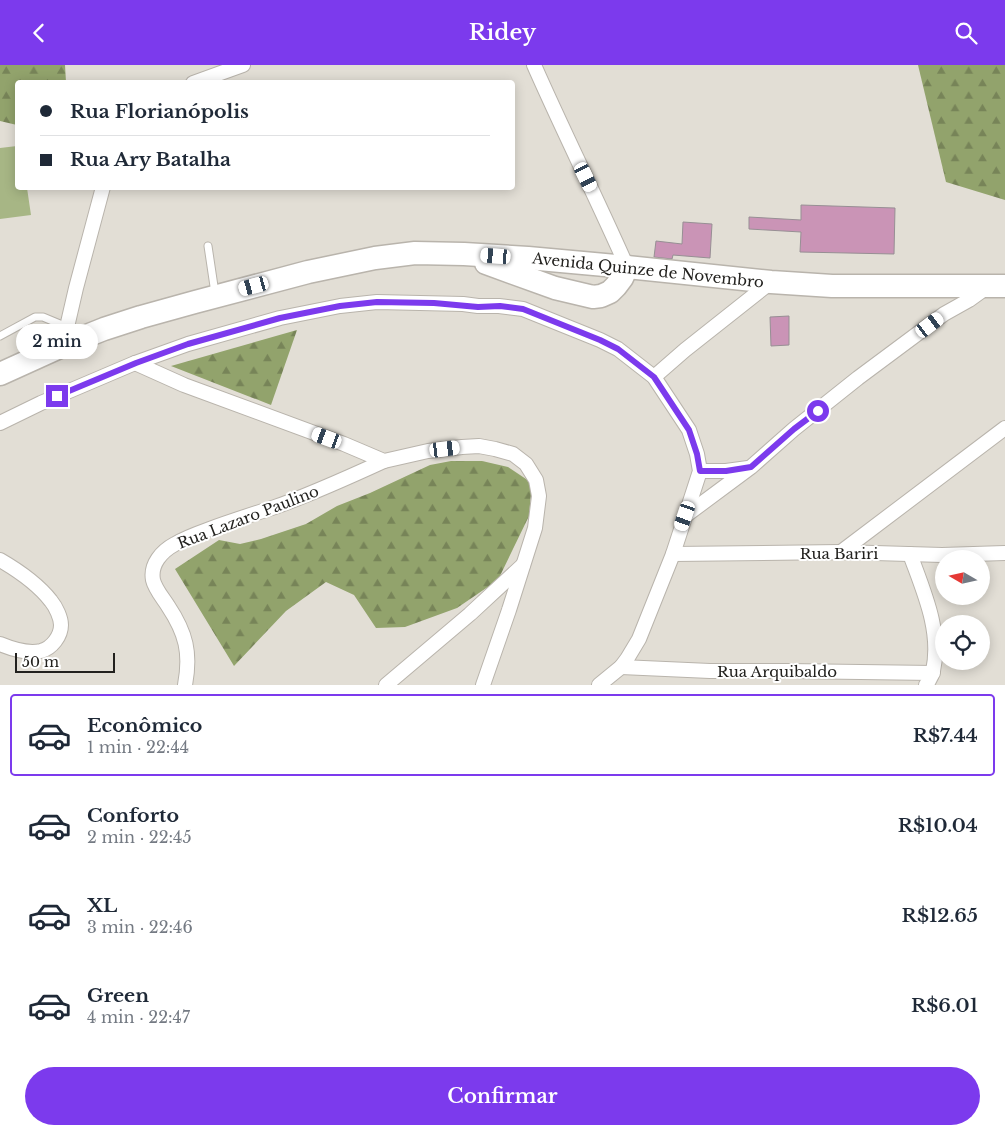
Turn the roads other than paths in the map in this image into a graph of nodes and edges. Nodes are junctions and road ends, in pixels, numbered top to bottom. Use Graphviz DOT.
graph roads {
  1 [pos="243,65"];
  2 [pos="534,65"];
  3 [pos="202,80"];
  4 [pos="102,190"];
  5 [pos="208,246"];
  6 [pos="464,254"];
  7 [pos="627,267"];
  8 [pos="771,282"];
  9 [pos="954,285"];
  10 [pos="996,286"];
  11 [pos="216,296"];
  12 [pos="944,314"];
  13 [pos="0,336"];
  14 [pos="66,336"];
  15 [pos="136,363"];
  16 [pos="0,374"];
  17 [pos="654,377"];
  18 [pos="0,423"];
  19 [pos="1005,427"];
  20 [pos="384,461"];
  21 [pos="751,467"];
  22 [pos="700,471"];
  23 [pos="685,516"];
  24 [pos="841,552"];
  25 [pos="1005,553"];
  26 [pos="673,554"];
  27 [pos="910,554"];
  28 [pos="0,560"];
  29 [pos="524,563"];
  30 [pos="0,644"];
  31 [pos="621,667"];
  32 [pos="929,679"];
  33 [pos="185,685"];
  34 [pos="386,685"];
  35 [pos="483,685"];
  36 [pos="599,685"];
  1 -- 3 [label="street"];
  2 -- 7 [label="street"];
  4 -- 14 [label="street"];
  5 -- 11 [label="lane"];
  6 -- 7 [label="main road, Avenida Quinze de Novembro"];
  6 -- 7 [label="main road"];
  6 -- 11 [label="main road, Avenida Quinze de Novembro"];
  7 -- 8 [label="main road, Avenida Quinze de Novembro"];
  8 -- 9 [label="main road, Avenida Quinze de Novembro"];
  8 -- 17 [label="street"];
  9 -- 10 [label="main road, Avenida Quinze de Novembro"];
  9 -- 12 [label="street"];
  10 -- 12 [label="street"];
  11 -- 14 [label="main road, Avenida Quinze de Novembro"];
  12 -- 21 [label="street"];
  13 -- 14 [label="lane"];
  14 -- 16 [label="main road, Avenida Quinze de Novembro"];
  15 -- 17 [label="street"];
  15 -- 18 [label="street"];
  15 -- 20 [label="street"];
  17 -- 22 [label="street"];
  19 -- 24 [label="street"];
  20 -- 29 [label="street, Rua Lazaro Paulino"];
  20 -- 33 [label="street, Rua Lazaro Paulino"];
  21 -- 22 [label="street"];
  21 -- 23 [label="street"];
  22 -- 23 [label="street"];
  23 -- 26 [label="street"];
  24 -- 26 [label="street, Rua Bariri"];
  24 -- 27 [label="street, Rua Bariri"];
  25 -- 27 [label="street, Rua Bariri"];
  26 -- 31 [label="street"];
  27 -- 32 [label="street"];
  28 -- 30 [label="street"];
  29 -- 34 [label="street"];
  29 -- 35 [label="street, Rua Lazaro Paulino"];
  31 -- 32 [label="street, Rua Arquibaldo"];
  31 -- 36 [label="street"];
}
